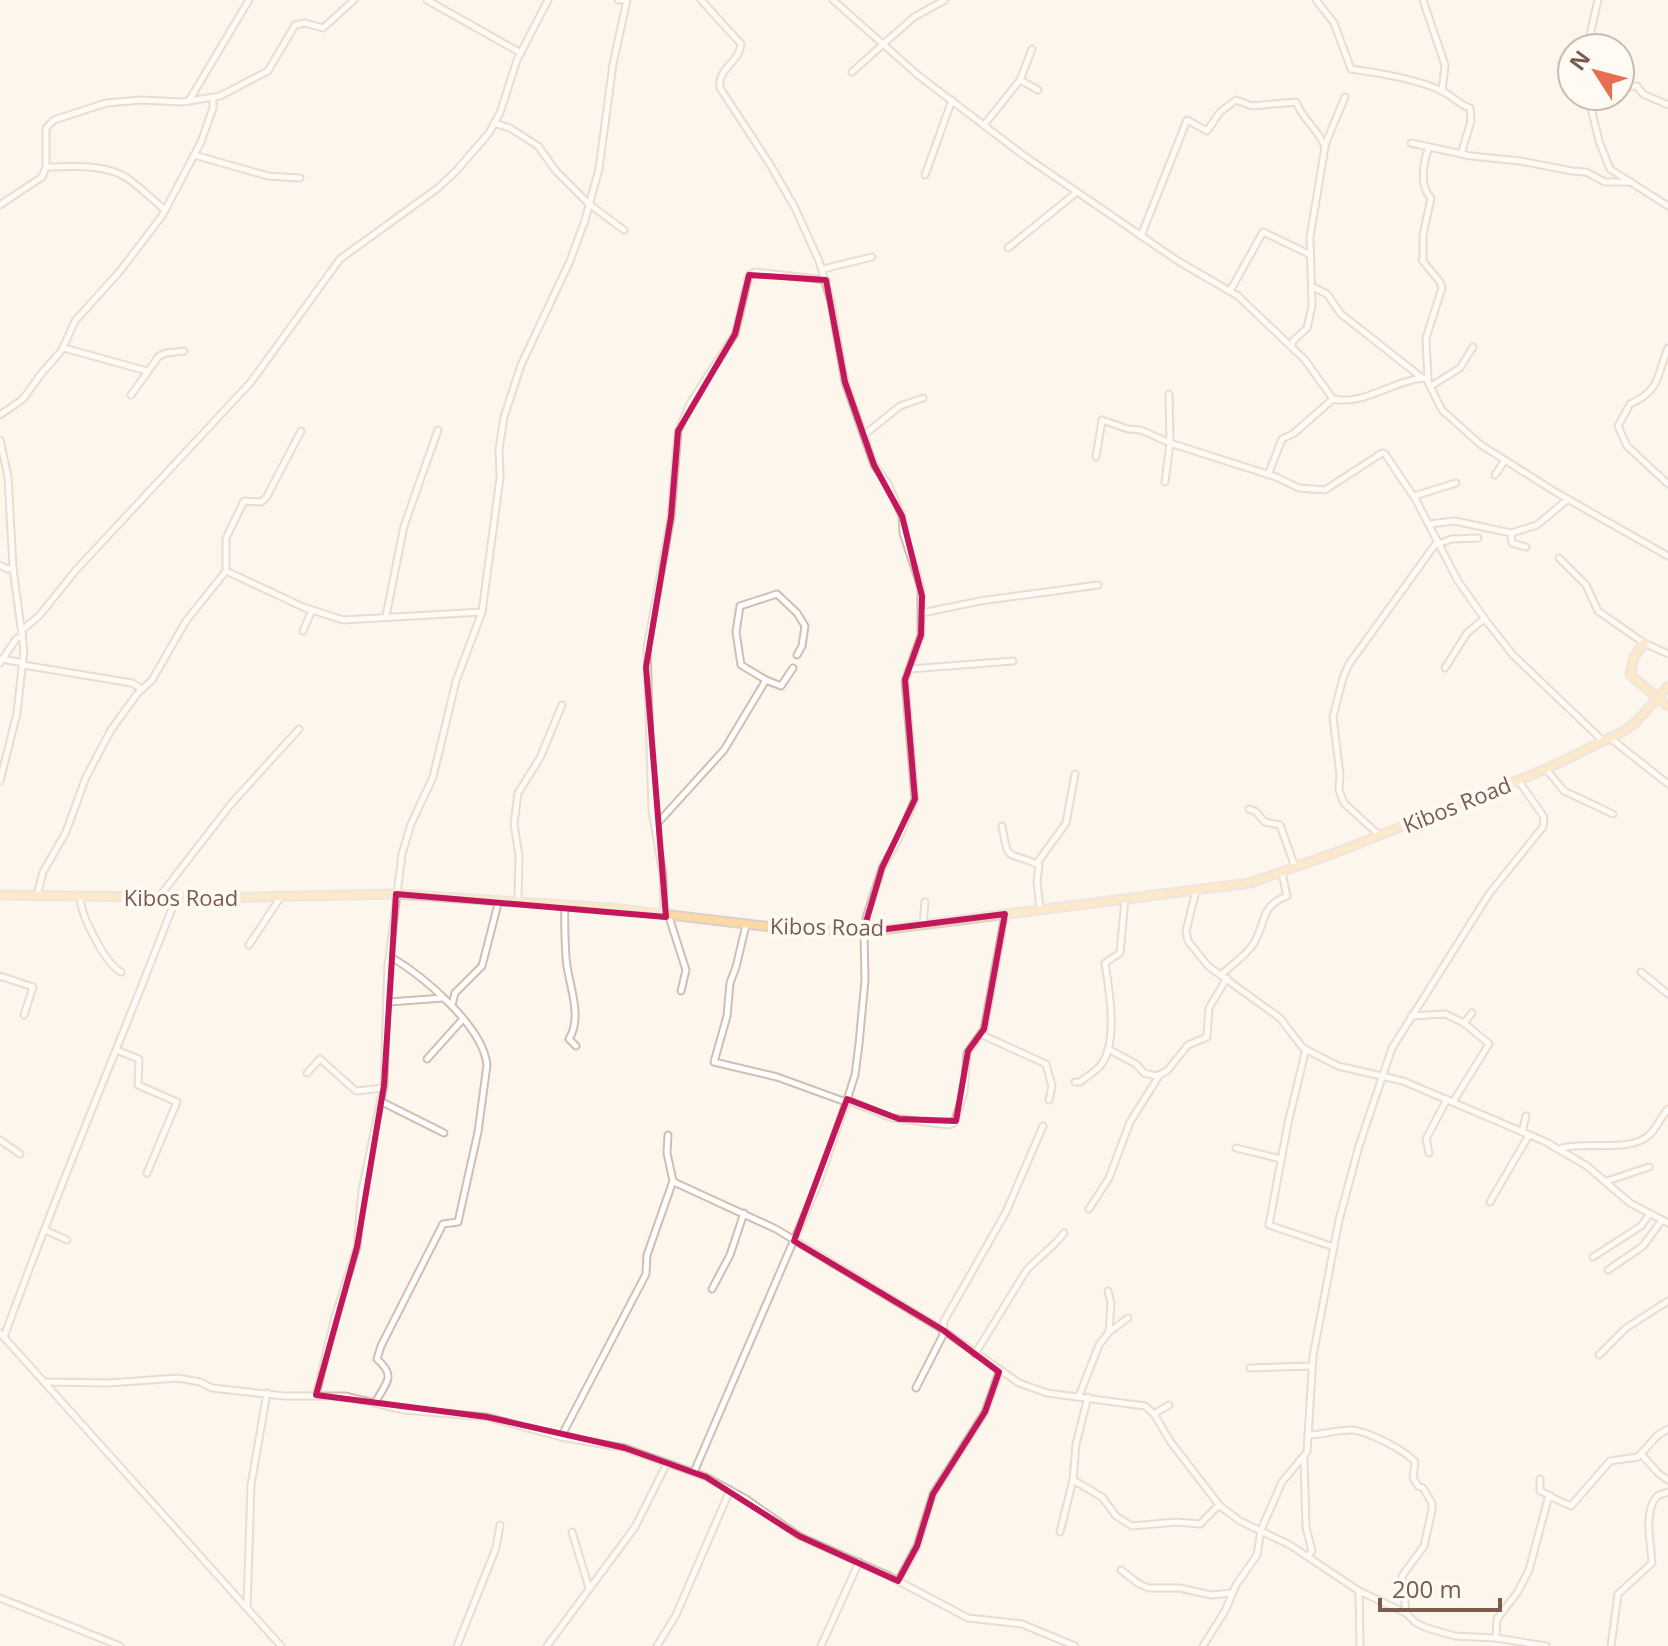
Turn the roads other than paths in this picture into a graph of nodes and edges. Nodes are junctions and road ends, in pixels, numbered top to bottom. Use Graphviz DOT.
graph roads {
  1 [pos="249,0"];
  2 [pos="354,0"];
  3 [pos="427,0"];
  4 [pos="548,0"];
  5 [pos="618,0"];
  6 [pos="701,0"];
  7 [pos="833,0"];
  8 [pos="945,0"];
  9 [pos="1316,0"];
  10 [pos="1423,0"];
  11 [pos="1599,0"];
  12 [pos="1591,32"];
  13 [pos="882,43"];
  14 [pos="1032,49"];
  15 [pos="521,53"];
  16 [pos="852,72"];
  17 [pos="1020,80"];
  18 [pos="1636,86"];
  19 [pos="1038,90"];
  20 [pos="1442,91"];
  21 [pos="1345,97"];
  22 [pos="190,99"];
  23 [pos="213,99"];
  24 [pos="952,100"];
  25 [pos="1668,105"];
  26 [pos="1593,112"];
  27 [pos="494,123"];
  28 [pos="984,125"];
  29 [pos="1411,143"];
  30 [pos="1325,146"];
  31 [pos="1429,147"];
  32 [pos="1461,154"];
  33 [pos="194,155"];
  34 [pos="46,167"];
  35 [pos="1601,170"];
  36 [pos="1590,173"];
  37 [pos="925,175"];
  38 [pos="300,178"];
  39 [pos="1631,182"];
  40 [pos="1077,192"];
  41 [pos="589,204"];
  42 [pos="0,205"];
  43 [pos="1668,206"];
  44 [pos="165,210"];
  45 [pos="624,230"];
  46 [pos="1141,236"];
  47 [pos="1008,248"];
  48 [pos="1309,254"];
  49 [pos="872,257"];
  50 [pos="822,269"];
  51 [pos="826,280"];
  52 [pos="1313,287"];
  53 [pos="1230,291"];
  54 [pos="1292,347"];
  55 [pos="1473,347"];
  56 [pos="64,348"];
  57 [pos="1668,348"];
  58 [pos="184,351"];
  59 [pos="147,371"];
  60 [pos="1426,381"];
  61 [pos="1169,394"];
  62 [pos="131,395"];
  63 [pos="923,398"];
  64 [pos="1333,399"];
  65 [pos="0,415"];
  66 [pos="438,430"];
  67 [pos="301,431"];
  68 [pos="864,435"];
  69 [pos="0,440"];
  70 [pos="1170,443"];
  71 [pos="1096,457"];
  72 [pos="1505,460"];
  73 [pos="1268,475"];
  74 [pos="1495,475"];
  75 [pos="1165,482"];
  76 [pos="1456,483"];
  77 [pos="1668,484"];
  78 [pos="1414,496"];
  79 [pos="1568,499"];
  80 [pos="1429,524"];
  81 [pos="1511,533"];
  82 [pos="1478,538"];
  83 [pos="1438,543"];
  84 [pos="1526,547"];
  85 [pos="1668,556"];
  86 [pos="1559,558"];
  87 [pos="0,565"];
  88 [pos="13,568"];
  89 [pos="226,571"];
  90 [pos="1098,585"];
  91 [pos="312,610"];
  92 [pos="482,612"];
  93 [pos="922,613"];
  94 [pos="386,616"];
  95 [pos="1484,619"];
  96 [pos="303,631"];
  97 [pos="23,632"];
  98 [pos="1644,643"];
  99 [pos="1668,654"];
  100 [pos="797,655"];
  101 [pos="1,661"];
  102 [pos="1013,661"];
  103 [pos="23,664"];
  104 [pos="793,668"];
  105 [pos="1445,668"];
  106 [pos="910,669"];
  107 [pos="766,680"];
  108 [pos="1668,686"];
  109 [pos="142,689"];
  110 [pos="1657,699"];
  111 [pos="562,705"];
  112 [pos="1668,706"];
  113 [pos="299,729"];
  114 [pos="1607,740"];
  115 [pos="1546,769"];
  116 [pos="1075,774"];
  117 [pos="1518,780"];
  118 [pos="0,781"];
  119 [pos="1668,784"];
  120 [pos="1249,809"];
  121 [pos="1613,814"];
  122 [pos="1002,826"];
  123 [pos="655,827"];
  124 [pos="1379,836"];
  125 [pos="1037,863"];
  126 [pos="1296,868"];
  127 [pos="1282,873"];
  128 [pos="1196,891"];
  129 [pos="396,894"];
  130 [pos="0,895"];
  131 [pos="37,895"];
  132 [pos="80,896"];
  133 [pos="158,898"];
  134 [pos="176,898"];
  135 [pos="280,898"];
  136 [pos="1125,899"];
  137 [pos="499,900"];
  138 [pos="518,901"];
  139 [pos="925,902"];
  140 [pos="565,905"];
  141 [pos="1040,909"];
  142 [pos="1005,914"];
  143 [pos="667,917"];
  144 [pos="923,924"];
  145 [pos="746,925"];
  146 [pos="866,931"];
  147 [pos="249,945"];
  148 [pos="389,959"];
  149 [pos="121,972"];
  150 [pos="1641,972"];
  151 [pos="0,976"];
  152 [pos="1224,976"];
  153 [pos="681,991"];
  154 [pos="1668,994"];
  155 [pos="443,998"];
  156 [pos="389,1002"];
  157 [pos="452,1006"];
  158 [pos="1472,1013"];
  159 [pos="24,1015"];
  160 [pos="1410,1016"];
  161 [pos="462,1020"];
  162 [pos="1464,1023"];
  163 [pos="982,1035"];
  164 [pos="576,1046"];
  165 [pos="1108,1049"];
  166 [pos="1306,1049"];
  167 [pos="116,1050"];
  168 [pos="427,1059"];
  169 [pos="307,1073"];
  170 [pos="1160,1075"];
  171 [pos="1381,1075"];
  172 [pos="1075,1082"];
  173 [pos="383,1088"];
  174 [pos="1049,1100"];
  175 [pos="1450,1100"];
  176 [pos="380,1101"];
  177 [pos="847,1101"];
  178 [pos="1668,1109"];
  179 [pos="1526,1116"];
  180 [pos="1043,1126"];
  181 [pos="1522,1132"];
  182 [pos="444,1133"];
  183 [pos="668,1135"];
  184 [pos="1529,1135"];
  185 [pos="0,1140"];
  186 [pos="1236,1148"];
  187 [pos="1561,1148"];
  188 [pos="1429,1153"];
  189 [pos="20,1154"];
  190 [pos="1281,1159"];
  191 [pos="1649,1167"];
  192 [pos="147,1173"];
  193 [pos="673,1181"];
  194 [pos="1606,1182"];
  195 [pos="1490,1202"];
  196 [pos="1089,1209"];
  197 [pos="744,1212"];
  198 [pos="1649,1215"];
  199 [pos="1665,1221"];
  200 [pos="45,1230"];
  201 [pos="1064,1233"];
  202 [pos="67,1240"];
  203 [pos="794,1241"];
  204 [pos="1334,1247"];
  205 [pos="1593,1257"];
  206 [pos="1608,1270"];
  207 [pos="712,1289"];
  208 [pos="1108,1291"];
  209 [pos="1668,1301"];
  210 [pos="1128,1318"];
  211 [pos="943,1330"];
  212 [pos="1109,1332"];
  213 [pos="2,1335"];
  214 [pos="975,1354"];
  215 [pos="1599,1355"];
  216 [pos="1312,1366"];
  217 [pos="1250,1368"];
  218 [pos="999,1372"];
  219 [pos="44,1382"];
  220 [pos="916,1388"];
  221 [pos="267,1393"];
  222 [pos="316,1395"];
  223 [pos="1079,1396"];
  224 [pos="1088,1397"];
  225 [pos="375,1403"];
  226 [pos="1169,1405"];
  227 [pos="1154,1414"];
  228 [pos="1668,1429"];
  229 [pos="1308,1435"];
  230 [pos="561,1437"];
  231 [pos="1642,1455"];
  232 [pos="1304,1458"];
  233 [pos="667,1463"];
  234 [pos="694,1472"];
  235 [pos="1540,1479"];
  236 [pos="1073,1480"];
  237 [pos="1668,1480"];
  238 [pos="730,1490"];
  239 [pos="1668,1492"];
  240 [pos="1551,1497"];
  241 [pos="1219,1505"];
  242 [pos="500,1525"];
  243 [pos="1261,1530"];
  244 [pos="572,1532"];
  245 [pos="1060,1532"];
  246 [pos="1308,1556"];
  247 [pos="859,1562"];
  248 [pos="1121,1570"];
  249 [pos="898,1581"];
  250 [pos="589,1589"];
  251 [pos="1359,1591"];
  252 [pos="1232,1593"];
  253 [pos="0,1598"];
  254 [pos="247,1607"];
  255 [pos="1406,1613"];
  256 [pos="271,1635"];
  257 [pos="1496,1638"];
  258 [pos="268,1645"];
  259 [pos="120,1646"];
  260 [pos="281,1646"];
  261 [pos="457,1646"];
  262 [pos="547,1646"];
  263 [pos="657,1646"];
  264 [pos="821,1646"];
  265 [pos="1075,1646"];
  266 [pos="1203,1646"];
  267 [pos="1360,1646"];
  268 [pos="1546,1646"];
  269 [pos="1611,1646"];
  1 -- 22 [label="street"];
  2 -- 23 [label="street"];
  3 -- 15 [label="street"];
  4 -- 15 [label="street"];
  5 -- 41 [label="street"];
  6 -- 50 [label="street"];
  7 -- 13 [label="street"];
  8 -- 13 [label="street"];
  9 -- 20 [label="street"];
  10 -- 20 [label="street"];
  11 -- 12 [label="street"];
  13 -- 16 [label="street"];
  13 -- 24 [label="street"];
  14 -- 17 [label="street"];
  15 -- 27 [label="street"];
  17 -- 19 [label="street"];
  17 -- 28 [label="street"];
  18 -- 25 [label="street"];
  20 -- 32 [label="street"];
  21 -- 30 [label="street"];
  22 -- 23 [label="street"];
  22 -- 34 [label="street"];
  23 -- 33 [label="street"];
  24 -- 28 [label="street"];
  24 -- 37 [label="street"];
  26 -- 39 [label="street"];
  27 -- 41 [label="street"];
  27 -- 97 [label="street"];
  28 -- 40 [label="street"];
  29 -- 31 [label="street"];
  30 -- 46 [label="street"];
  30 -- 48 [label="street"];
  31 -- 32 [label="street"];
  31 -- 60 [label="street"];
  32 -- 36 [label="street"];
  33 -- 38 [label="street"];
  33 -- 44 [label="street"];
  34 -- 42 [label="street"];
  34 -- 44 [label="street"];
  35 -- 36 [label="street"];
  36 -- 39 [label="street"];
  39 -- 43 [label="street"];
  40 -- 46 [label="street"];
  40 -- 47 [label="street"];
  41 -- 45 [label="street"];
  41 -- 92 [label="street"];
  44 -- 56 [label="street"];
  46 -- 53 [label="street"];
  48 -- 52 [label="street"];
  48 -- 53 [label="street"];
  49 -- 50 [label="street"];
  50 -- 51 [label="street"];
  51 -- 68 [label="street"];
  51 -- 123 [label="street"];
  52 -- 54 [label="street"];
  52 -- 60 [label="street"];
  53 -- 54 [label="street"];
  54 -- 64 [label="street"];
  55 -- 60 [label="street"];
  56 -- 59 [label="street"];
  56 -- 65 [label="street"];
  57 -- 77 [label="street"];
  58 -- 59 [label="street"];
  59 -- 62 [label="street"];
  60 -- 64 [label="street"];
  60 -- 72 [label="street"];
  61 -- 70 [label="street"];
  63 -- 68 [label="street"];
  64 -- 73 [label="street"];
  66 -- 94 [label="street"];
  67 -- 89 [label="street"];
  68 -- 93 [label="street"];
  69 -- 88 [label="street"];
  70 -- 71 [label="street"];
  70 -- 73 [label="street"];
  70 -- 75 [label="street"];
  72 -- 74 [label="street"];
  72 -- 79 [label="street"];
  73 -- 78 [label="street"];
  76 -- 78 [label="street"];
  78 -- 80 [label="street"];
  79 -- 81 [label="street"];
  79 -- 85 [label="street"];
  80 -- 81 [label="street"];
  80 -- 83 [label="street"];
  81 -- 84 [label="street"];
  82 -- 83 [label="street"];
  83 -- 95 [label="street"];
  83 -- 124 [label="street"];
  86 -- 98 [label="street"];
  87 -- 88 [label="street"];
  88 -- 97 [label="street"];
  89 -- 91 [label="street"];
  89 -- 109 [label="street"];
  90 -- 93 [label="street"];
  91 -- 94 [label="street"];
  91 -- 96 [label="street"];
  92 -- 94 [label="street"];
  92 -- 129 [label="street"];
  93 -- 106 [label="street"];
  95 -- 105 [label="street"];
  95 -- 114 [label="street"];
  97 -- 101 [label="street"];
  97 -- 103 [label="street"];
  98 -- 99 [label="street"];
  98 -- 110 [label="main road"];
  100 -- 107 [label="street"];
  101 -- 103 [label="street"];
  102 -- 106 [label="street"];
  103 -- 109 [label="street"];
  103 -- 118 [label="street"];
  104 -- 107 [label="street"];
  106 -- 146 [label="street"];
  107 -- 123 [label="street"];
  108 -- 110 [label="main road, Kibos Road"];
  109 -- 131 [label="street"];
  110 -- 112 [label="main road"];
  110 -- 114 [label="main road, Kibos Road"];
  111 -- 138 [label="street"];
  113 -- 133 [label="street"];
  114 -- 115 [label="main road, Kibos Road"];
  114 -- 119 [label="street"];
  115 -- 117 [label="main road, Kibos Road"];
  115 -- 121 [label="street"];
  116 -- 125 [label="street"];
  117 -- 124 [label="main road, Kibos Road"];
  117 -- 160 [label="street"];
  120 -- 126 [label="street"];
  122 -- 125 [label="street"];
  123 -- 143 [label="street"];
  124 -- 126 [label="main road, Kibos Road"];
  125 -- 141 [label="street"];
  126 -- 127 [label="main road, Kibos Road"];
  127 -- 128 [label="main road, Kibos Road"];
  127 -- 152 [label="street"];
  128 -- 136 [label="main road, Kibos Road"];
  128 -- 152 [label="street"];
  129 -- 135 [label="main road, Kibos Road"];
  129 -- 137 [label="main road, Kibos Road"];
  129 -- 148 [label="street"];
  130 -- 131 [label="main road, Kibos Road"];
  131 -- 132 [label="main road, Kibos Road"];
  132 -- 133 [label="main road, Kibos Road"];
  132 -- 149 [label="street"];
  133 -- 134 [label="main road, Kibos Road"];
  134 -- 135 [label="main road, Kibos Road"];
  134 -- 167 [label="street"];
  135 -- 147 [label="street"];
  136 -- 141 [label="main road, Kibos Road"];
  136 -- 165 [label="street"];
  137 -- 138 [label="main road, Kibos Road"];
  137 -- 157 [label="street"];
  138 -- 140 [label="main road, Kibos Road"];
  139 -- 144 [label="street"];
  140 -- 143 [label="main road, Kibos Road"];
  140 -- 164 [label="street"];
  141 -- 142 [label="main road, Kibos Road"];
  142 -- 144 [label="main road, Kibos Road"];
  142 -- 163 [label="street"];
  143 -- 145 [label="main road, Kibos Road"];
  143 -- 153 [label="street"];
  144 -- 146 [label="main road, Kibos Road"];
  145 -- 146 [label="main road, Kibos Road"];
  145 -- 177 [label="street"];
  146 -- 177 [label="street"];
  148 -- 155 [label="street"];
  148 -- 156 [label="street"];
  150 -- 154 [label="street"];
  151 -- 159 [label="street"];
  152 -- 166 [label="street"];
  152 -- 170 [label="street"];
  155 -- 156 [label="street"];
  155 -- 157 [label="street"];
  156 -- 173 [label="street"];
  157 -- 161 [label="street"];
  158 -- 162 [label="street"];
  160 -- 162 [label="street"];
  160 -- 171 [label="street"];
  161 -- 168 [label="street"];
  161 -- 225 [label="street"];
  162 -- 175 [label="street"];
  163 -- 174 [label="street"];
  163 -- 177 [label="street"];
  165 -- 170 [label="street"];
  165 -- 172 [label="street"];
  166 -- 171 [label="street"];
  166 -- 190 [label="street"];
  167 -- 192 [label="street"];
  167 -- 200 [label="street"];
  169 -- 173 [label="street"];
  170 -- 196 [label="street"];
  171 -- 175 [label="street"];
  171 -- 204 [label="street"];
  173 -- 176 [label="street"];
  175 -- 181 [label="street"];
  175 -- 188 [label="street"];
  176 -- 182 [label="street"];
  176 -- 222 [label="street"];
  177 -- 203 [label="street"];
  178 -- 187 [label="street"];
  179 -- 181 [label="street"];
  180 -- 211 [label="street"];
  181 -- 184 [label="street"];
  183 -- 193 [label="street"];
  184 -- 187 [label="street"];
  184 -- 195 [label="street"];
  185 -- 189 [label="street"];
  186 -- 190 [label="street"];
  187 -- 194 [label="street"];
  190 -- 204 [label="street"];
  191 -- 194 [label="street"];
  193 -- 197 [label="street"];
  193 -- 230 [label="street"];
  194 -- 198 [label="street"];
  197 -- 203 [label="street"];
  197 -- 207 [label="street"];
  198 -- 199 [label="street"];
  198 -- 205 [label="street"];
  199 -- 206 [label="street"];
  200 -- 202 [label="street"];
  200 -- 213 [label="street"];
  201 -- 214 [label="street"];
  203 -- 211 [label="street"];
  203 -- 234 [label="street"];
  204 -- 216 [label="street"];
  208 -- 212 [label="street"];
  209 -- 215 [label="street"];
  210 -- 212 [label="street"];
  211 -- 214 [label="street"];
  211 -- 220 [label="street"];
  212 -- 223 [label="street"];
  213 -- 219 [label="street"];
  214 -- 218 [label="street"];
  216 -- 217 [label="street"];
  216 -- 229 [label="street"];
  218 -- 223 [label="street"];
  218 -- 249 [label="street"];
  219 -- 221 [label="street"];
  219 -- 254 [label="street"];
  221 -- 222 [label="street"];
  221 -- 254 [label="street"];
  222 -- 225 [label="street"];
  223 -- 224 [label="street"];
  224 -- 227 [label="street"];
  224 -- 236 [label="street"];
  225 -- 230 [label="street"];
  226 -- 227 [label="street"];
  227 -- 241 [label="street"];
  228 -- 231 [label="street"];
  229 -- 232 [label="street"];
  229 -- 255 [label="street"];
  230 -- 233 [label="street"];
  231 -- 237 [label="street"];
  231 -- 240 [label="street"];
  232 -- 243 [label="street"];
  232 -- 246 [label="street"];
  233 -- 234 [label="street"];
  233 -- 250 [label="street"];
  234 -- 238 [label="street"];
  235 -- 240 [label="street"];
  236 -- 241 [label="street"];
  236 -- 245 [label="street"];
  238 -- 247 [label="street"];
  238 -- 263 [label="street"];
  239 -- 269 [label="street"];
  240 -- 257 [label="street"];
  241 -- 243 [label="street"];
  242 -- 261 [label="street"];
  243 -- 246 [label="street"];
  243 -- 252 [label="street"];
  244 -- 250 [label="street"];
  246 -- 251 [label="street"];
  247 -- 249 [label="street"];
  247 -- 264 [label="street"];
  248 -- 252 [label="street"];
  249 -- 265 [label="street"];
  250 -- 262 [label="street"];
  251 -- 255 [label="street"];
  251 -- 267 [label="street"];
  252 -- 266 [label="street"];
  253 -- 259 [label="street"];
  254 -- 256 [label="street"];
  255 -- 257 [label="street"];
  256 -- 258 [label="street"];
  256 -- 260 [label="street"];
  257 -- 268 [label="street"];
}
